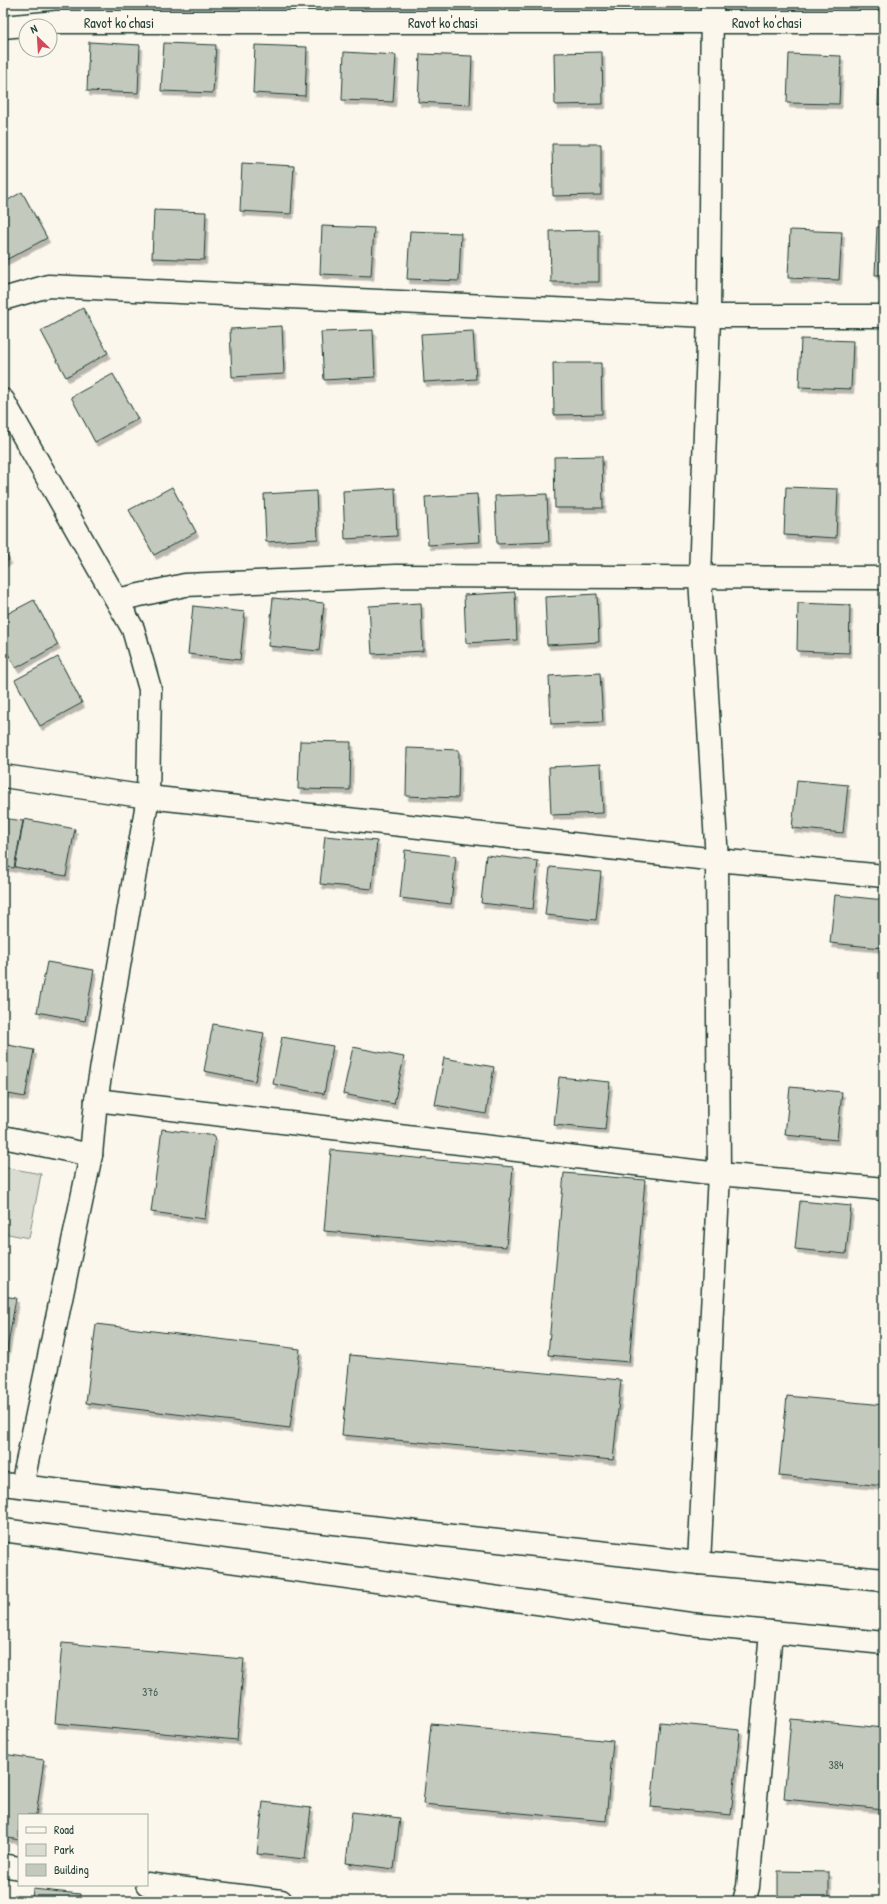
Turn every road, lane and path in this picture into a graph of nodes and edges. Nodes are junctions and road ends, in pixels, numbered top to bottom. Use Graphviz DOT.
graph roads {
  1 [pos="712,12"];
  2 [pos="884,22"];
  3 [pos="3,27"];
  4 [pos="3,299"];
  5 [pos="709,316"];
  6 [pos="884,316"];
  7 [pos="3,400"];
  8 [pos="700,578"];
  9 [pos="884,578"];
  10 [pos="117,600"];
  11 [pos="3,776"];
  12 [pos="148,797"];
  13 [pos="717,860"];
  14 [pos="884,876"];
  15 [pos="96,1100"];
  16 [pos="3,1137"];
  17 [pos="91,1154"];
  18 [pos="719,1174"];
  19 [pos="884,1189"];
  20 [pos="12,1485"];
  21 [pos="3,1530"];
  22 [pos="699,1563"];
  23 [pos="884,1580"];
  24 [pos="771,1632"];
  25 [pos="884,1643"];
  26 [pos="3,1866"];
  27 [pos="18,1868"];
  28 [pos="148,1884"];
  29 [pos="281,1901"];
  30 [pos="744,1901"];
  1 -- 2 [label="street, Ravot ko'chasi"];
  1 -- 3 [label="street, Ravot ko'chasi"];
  1 -- 5 [label="street"];
  4 -- 5 [label="street"];
  5 -- 6 [label="street"];
  5 -- 8 [label="street"];
  7 -- 10 [label="street"];
  8 -- 9 [label="street"];
  8 -- 10 [label="street"];
  8 -- 13 [label="street"];
  10 -- 12 [label="street"];
  11 -- 12 [label="street"];
  12 -- 13 [label="street"];
  12 -- 15 [label="street"];
  13 -- 14 [label="street"];
  13 -- 18 [label="street"];
  15 -- 17 [label="street"];
  15 -- 18 [label="street"];
  16 -- 17 [label="street"];
  17 -- 20 [label="street"];
  18 -- 19 [label="street"];
  18 -- 22 [label="street"];
  20 -- 22 [label="street"];
  21 -- 24 [label="street"];
  22 -- 23 [label="street"];
  24 -- 25 [label="street"];
  24 -- 30 [label="street"];
  26 -- 27 [label="street"];
  28 -- 29 [label="street"];
}
